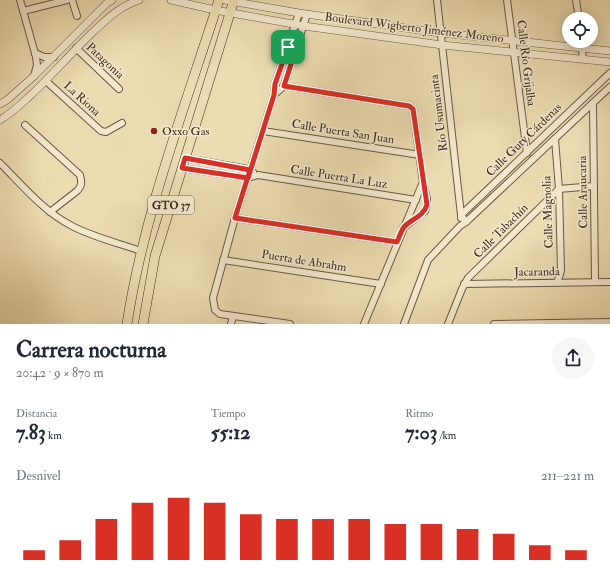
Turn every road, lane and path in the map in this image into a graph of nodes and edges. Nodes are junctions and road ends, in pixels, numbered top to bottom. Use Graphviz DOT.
graph roads {
  1 [pos="20,0"];
  2 [pos="67,0"];
  3 [pos="72,0"];
  4 [pos="112,0"];
  5 [pos="139,0"];
  6 [pos="171,0"];
  7 [pos="219,0"];
  8 [pos="231,0"];
  9 [pos="437,0"];
  10 [pos="507,0"];
  11 [pos="576,0"];
  12 [pos="216,10"];
  13 [pos="23,11"];
  14 [pos="578,12"];
  15 [pos="230,13"];
  16 [pos="299,13"];
  17 [pos="307,14"];
  18 [pos="77,16"];
  19 [pos="295,24"];
  20 [pos="304,26"];
  21 [pos="441,33"];
  22 [pos="512,40"];
  23 [pos="562,43"];
  24 [pos="442,45"];
  25 [pos="288,47"];
  26 [pos="76,48"];
  27 [pos="582,48"];
  28 [pos="598,48"];
  29 [pos="296,49"];
  30 [pos="513,51"];
  31 [pos="610,51"];
  32 [pos="35,53"];
  33 [pos="54,56"];
  34 [pos="583,59"];
  35 [pos="610,62"];
  36 [pos="610,73"];
  37 [pos="33,77"];
  38 [pos="46,81"];
  39 [pos="284,86"];
  40 [pos="610,87"];
  41 [pos="119,89"];
  42 [pos="274,95"];
  43 [pos="593,103"];
  44 [pos="0,104"];
  45 [pos="0,120"];
  46 [pos="122,123"];
  47 [pos="25,125"];
  48 [pos="263,131"];
  49 [pos="555,139"];
  50 [pos="527,153"];
  51 [pos="420,155"];
  52 [pos="185,158"];
  53 [pos="0,163"];
  54 [pos="182,168"];
  55 [pos="250,170"];
  56 [pos="258,175"];
  57 [pos="248,178"];
  58 [pos="423,182"];
  59 [pos="594,186"];
  60 [pos="559,188"];
  61 [pos="416,200"];
  62 [pos="50,212"];
  63 [pos="461,215"];
  64 [pos="235,218"];
  65 [pos="466,222"];
  66 [pos="460,226"];
  67 [pos="403,228"];
  68 [pos="397,242"];
  69 [pos="141,251"];
  70 [pos="223,260"];
  71 [pos="595,282"];
  72 [pos="610,282"];
  73 [pos="558,283"];
  74 [pos="380,284"];
  75 [pos="464,284"];
  76 [pos="233,316"];
  77 [pos="610,322"];
  78 [pos="557,323"];
  79 [pos="127,324"];
  80 [pos="142,324"];
  81 [pos="231,324"];
  82 [pos="290,324"];
  83 [pos="364,324"];
  84 [pos="404,324"];
  85 [pos="448,324"];
  86 [pos="494,324"];
  1 -- 13 [label="street"];
  2 -- 13 [label="street"];
  3 -- 18 [label="street"];
  4 -- 33 [label="street"];
  5 -- 26 [label="street"];
  6 -- 12 [label="street, Boulevard Wigberto Jiménez Moreno"];
  7 -- 12 [label="main road, GTO 37"];
  8 -- 15 [label="main road, GTO 37"];
  8 -- 16 [label="street, Boulevard Wigberto Jiménez Moreno"];
  9 -- 21 [label="street, Río Usumacinta"];
  10 -- 22 [label="street, Calle Río Grijalba"];
  11 -- 14 [label="street"];
  12 -- 15 [label="street, Boulevard Wigberto Jiménez Moreno"];
  12 -- 69 [label="main road, GTO 37"];
  13 -- 32 [label="street"];
  15 -- 19 [label="street, Boulevard Wigberto Jiménez Moreno"];
  15 -- 52 [label="main road, GTO 37"];
  16 -- 17 [label="street, Boulevard Wigberto Jiménez Moreno"];
  16 -- 19 [label="street"];
  17 -- 20 [label="street"];
  17 -- 21 [label="street, Boulevard Wigberto Jiménez Moreno"];
  19 -- 20 [label="street, Boulevard Wigberto Jiménez Moreno"];
  19 -- 25 [label="street"];
  20 -- 24 [label="street, Boulevard Wigberto Jiménez Moreno"];
  20 -- 29 [label="street"];
  21 -- 22 [label="street, Boulevard Wigberto Jiménez Moreno"];
  21 -- 24 [label="street, Río Usumacinta"];
  22 -- 23 [label="street, Boulevard Wigberto Jiménez Moreno"];
  22 -- 30 [label="street, Calle Río Grijalba"];
  24 -- 30 [label="street, Boulevard Wigberto Jiménez Moreno"];
  24 -- 63 [label="street, Río Usumacinta"];
  25 -- 29 [label="street"];
  25 -- 42 [label="street"];
  26 -- 38 [label="street"];
  26 -- 41 [label="street, Patagonia"];
  27 -- 34 [label="street"];
  28 -- 31 [label="street, Boulevard Wigberto Jiménez Moreno"];
  29 -- 39 [label="street"];
  30 -- 34 [label="street, Boulevard Wigberto Jiménez Moreno"];
  30 -- 50 [label="street, Calle Río Grijalba"];
  32 -- 33 [label="street"];
  32 -- 37 [label="street"];
  33 -- 37 [label="street"];
  34 -- 35 [label="street, Boulevard Wigberto Jiménez Moreno"];
  36 -- 50 [label="street, Calle Guty Cárdenas"];
  37 -- 44 [label="street"];
  38 -- 45 [label="street"];
  38 -- 46 [label="street, La Riona"];
  39 -- 42 [label="street"];
  39 -- 51 [label="street"];
  40 -- 43 [label="street, Calle Guty Cárdenas"];
  42 -- 48 [label="street"];
  43 -- 49 [label="street, Calle Guty Cárdenas"];
  43 -- 59 [label="street, Calle Araucaria"];
  47 -- 62 [label="street"];
  48 -- 51 [label="street, Calle Puerta San Juan"];
  48 -- 55 [label="street"];
  49 -- 60 [label="street, Calle Magnolia"];
  49 -- 65 [label="street, Calle Guty Cárdenas"];
  50 -- 63 [label="street, Calle Guty Cárdenas"];
  51 -- 58 [label="street"];
  52 -- 54 [label="main road, GTO 37"];
  52 -- 55 [label="street, Calle Puerta La Luz"];
  53 -- 62 [label="street"];
  54 -- 57 [label="street, Calle Puerta La Luz"];
  54 -- 80 [label="main road, GTO 37"];
  55 -- 56 [label="street, Calle Puerta La Luz"];
  55 -- 57 [label="street"];
  56 -- 57 [label="street, Calle Puerta La Luz"];
  56 -- 61 [label="street, Calle Puerta La Luz"];
  57 -- 64 [label="street"];
  58 -- 61 [label="street"];
  58 -- 67 [label="street"];
  59 -- 60 [label="street"];
  59 -- 71 [label="street, Calle Araucaria"];
  60 -- 73 [label="street, Calle Magnolia"];
  60 -- 75 [label="street, Calle Tabachín"];
  61 -- 67 [label="street"];
  62 -- 69 [label="street"];
  63 -- 65 [label="street, Río Usumacinta"];
  63 -- 66 [label="street"];
  64 -- 68 [label="street"];
  64 -- 70 [label="street"];
  65 -- 66 [label="street, Calle Guty Cárdenas"];
  66 -- 84 [label="street, Calle Guty Cárdenas"];
  67 -- 68 [label="street"];
  68 -- 74 [label="street"];
  69 -- 79 [label="main road, GTO 37"];
  70 -- 74 [label="street, Puerta de Abrahm"];
  70 -- 76 [label="street"];
  71 -- 72 [label="street, Jacaranda"];
  71 -- 73 [label="street, Jacaranda"];
  73 -- 75 [label="street, Jacaranda"];
  74 -- 83 [label="street"];
  75 -- 85 [label="street, Calle Tabachín"];
  76 -- 81 [label="street"];
  76 -- 82 [label="street"];
  77 -- 78 [label="street"];
  78 -- 86 [label="street"];
}
